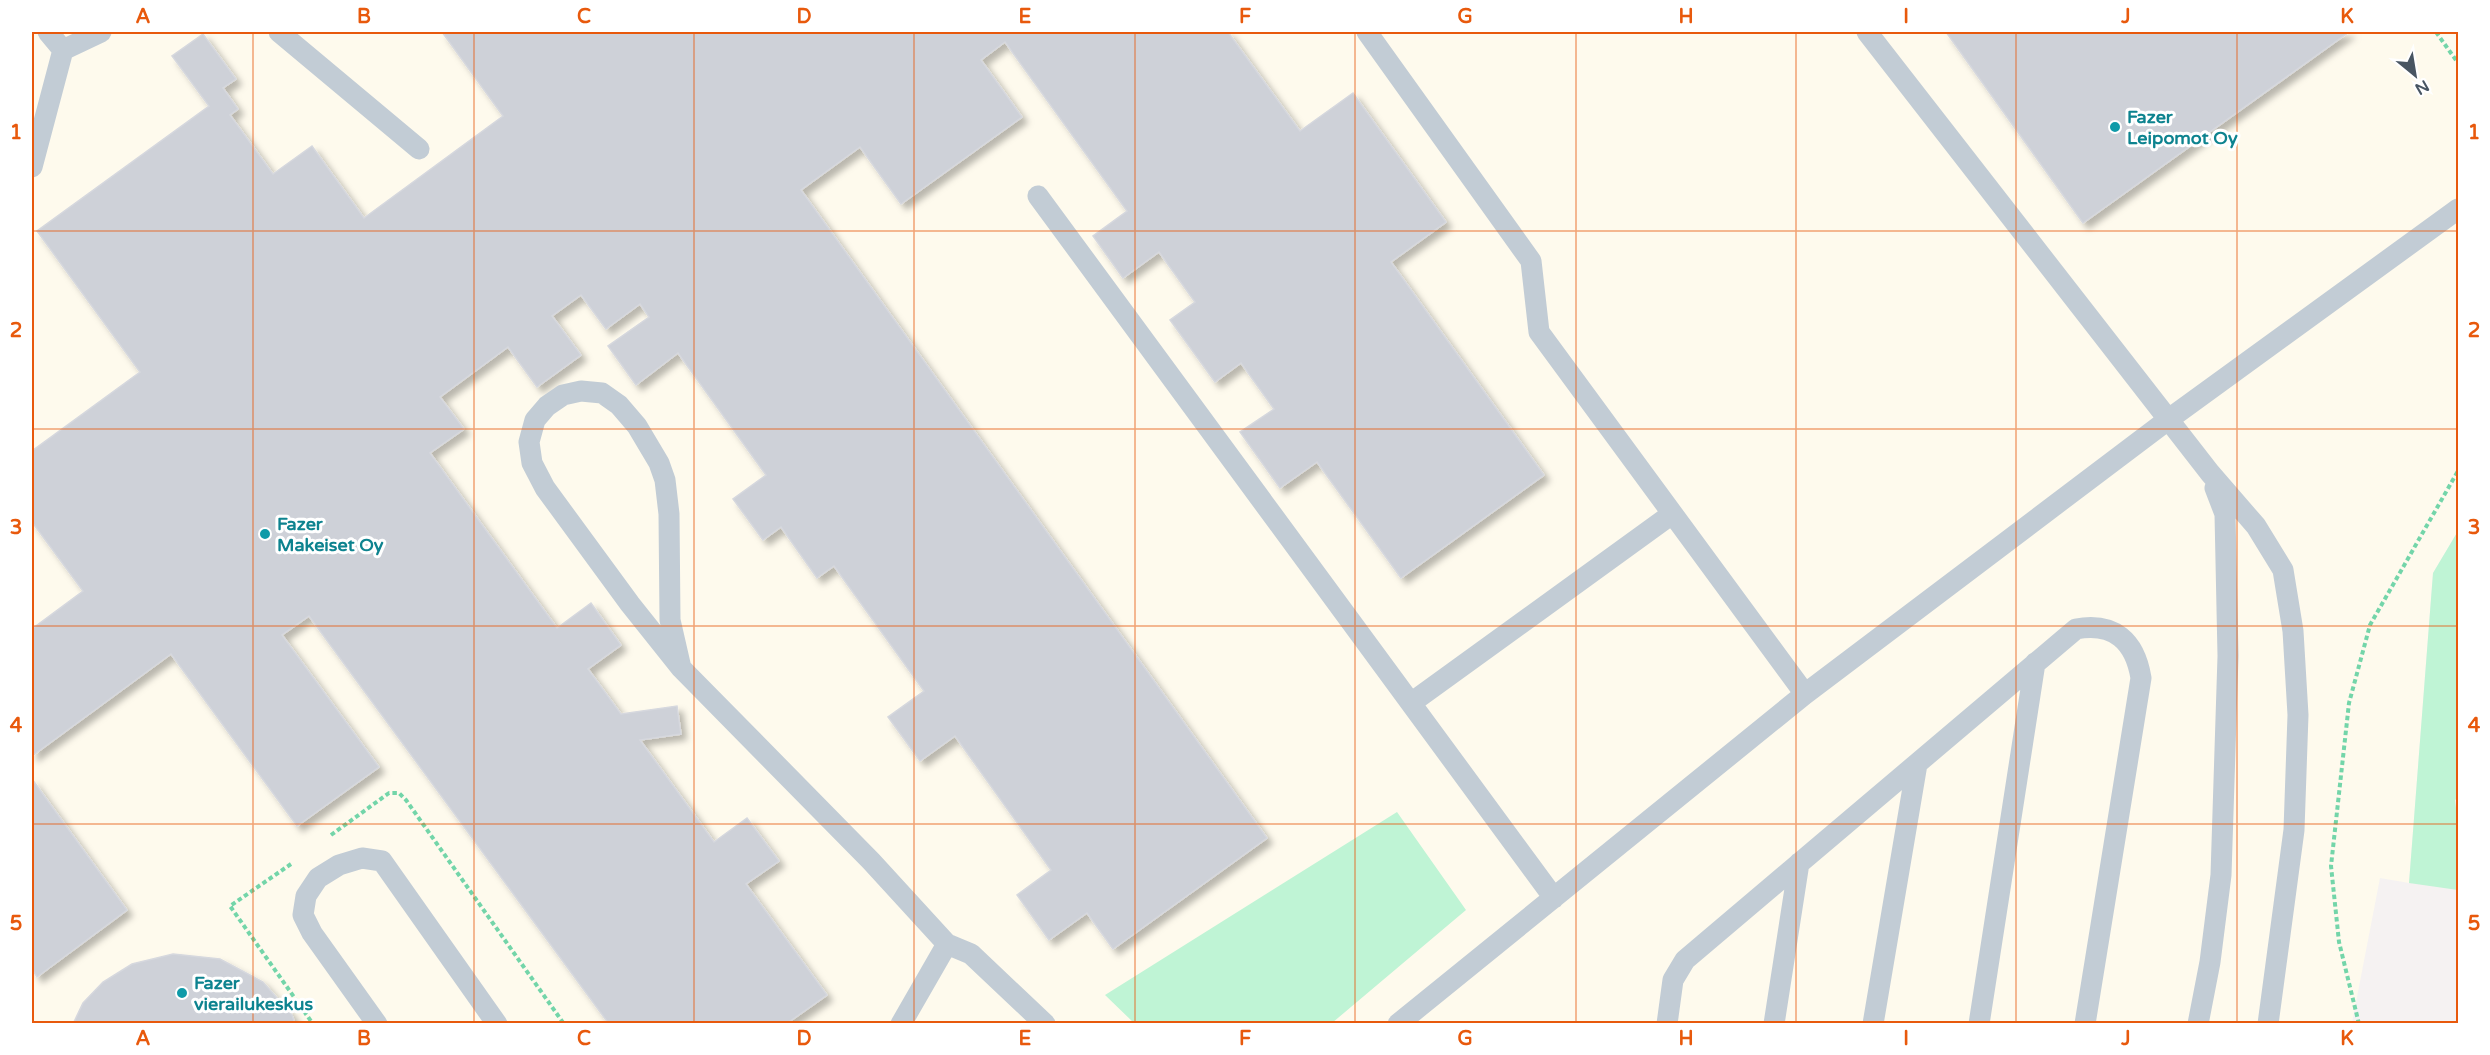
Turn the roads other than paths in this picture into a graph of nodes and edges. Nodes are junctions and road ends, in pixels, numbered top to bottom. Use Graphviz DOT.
graph roads {
  1 [pos="48,32"];
  2 [pos="101,32"];
  3 [pos="279,32"];
  4 [pos="1367,32"];
  5 [pos="1867,32"];
  6 [pos="63,50"];
  7 [pos="419,149"];
  8 [pos="32,167"];
  9 [pos="1038,196"];
  10 [pos="2458,209"];
  11 [pos="2169,419"];
  12 [pos="2210,473"];
  13 [pos="1672,514"];
  14 [pos="2036,663"];
  15 [pos="681,668"];
  16 [pos="1805,694"];
  17 [pos="1411,703"];
  18 [pos="1917,764"];
  19 [pos="1799,863"];
  20 [pos="1554,898"];
  21 [pos="947,944"];
  22 [pos="377,1023"];
  23 [pos="497,1023"];
  24 [pos="900,1023"];
  25 [pos="1046,1023"];
  26 [pos="1398,1023"];
  27 [pos="1667,1023"];
  28 [pos="1774,1023"];
  29 [pos="1873,1023"];
  30 [pos="1979,1023"];
  31 [pos="2085,1023"];
  32 [pos="2198,1023"];
  33 [pos="2268,1023"];
  1 -- 6 [label="lane"];
  2 -- 6 [label="lane"];
  3 -- 7 [label="lane"];
  4 -- 13 [label="lane"];
  5 -- 11 [label="lane"];
  6 -- 8 [label="lane"];
  9 -- 17 [label="lane"];
  10 -- 11 [label="lane"];
  11 -- 12 [label="lane"];
  11 -- 16 [label="lane"];
  12 -- 32 [label="lane"];
  12 -- 33 [label="lane"];
  13 -- 16 [label="lane"];
  13 -- 17 [label="lane"];
  14 -- 18 [label="lane"];
  14 -- 30 [label="lane"];
  14 -- 31 [label="lane"];
  15 -- 15 [label="lane"];
  15 -- 21 [label="lane"];
  16 -- 20 [label="lane"];
  17 -- 20 [label="lane"];
  18 -- 19 [label="lane"];
  18 -- 29 [label="lane"];
  19 -- 27 [label="lane"];
  19 -- 28 [label="lane"];
  20 -- 26 [label="lane"];
  21 -- 24 [label="lane"];
  21 -- 25 [label="lane"];
  22 -- 23 [label="lane"];
}
